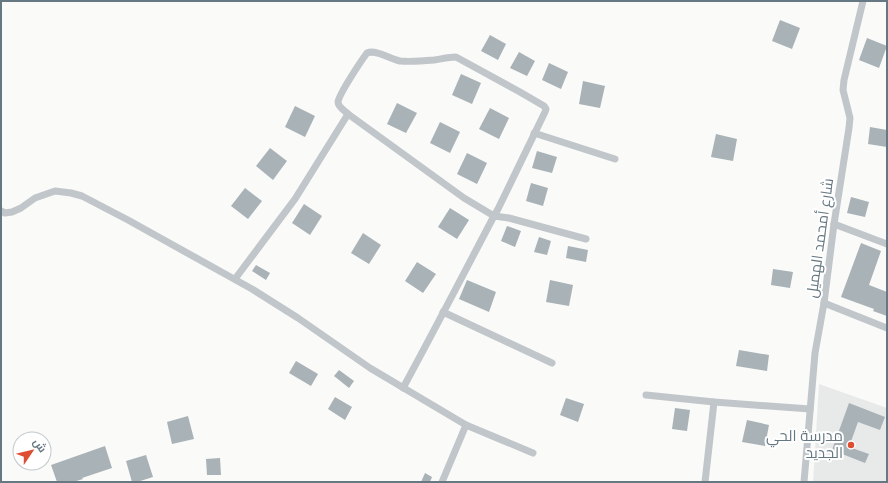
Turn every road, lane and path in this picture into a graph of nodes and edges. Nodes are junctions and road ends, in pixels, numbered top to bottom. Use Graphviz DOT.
graph roads {
  1 [pos="863,1"];
  2 [pos="348,114"];
  3 [pos="534,133"];
  4 [pos="615,159"];
  5 [pos="1,211"];
  6 [pos="494,216"];
  7 [pos="834,224"];
  8 [pos="586,239"];
  9 [pos="887,244"];
  10 [pos="235,279"];
  11 [pos="824,303"];
  12 [pos="443,312"];
  13 [pos="887,328"];
  14 [pos="552,363"];
  15 [pos="403,388"];
  16 [pos="646,394"];
  17 [pos="714,402"];
  18 [pos="810,409"];
  19 [pos="466,425"];
  20 [pos="533,453"];
  21 [pos="442,482"];
  22 [pos="705,482"];
  23 [pos="804,482"];
  1 -- 7 [label="street, شارع أمحمد الهميل"];
  2 -- 3 [label="street"];
  2 -- 6 [label="street"];
  2 -- 10 [label="street"];
  3 -- 4 [label="street"];
  3 -- 6 [label="street"];
  5 -- 10 [label="street"];
  6 -- 8 [label="street"];
  6 -- 12 [label="street"];
  7 -- 9 [label="street"];
  7 -- 11 [label="street, شارع أمحمد الهميل"];
  10 -- 15 [label="street"];
  11 -- 13 [label="street"];
  11 -- 18 [label="street, شارع أمحمد الهميل"];
  12 -- 14 [label="street"];
  12 -- 15 [label="street"];
  15 -- 19 [label="street"];
  16 -- 17 [label="street"];
  17 -- 18 [label="street"];
  17 -- 22 [label="street"];
  18 -- 23 [label="street, شارع أمحمد الهميل"];
  19 -- 20 [label="street"];
  19 -- 21 [label="street"];
}
